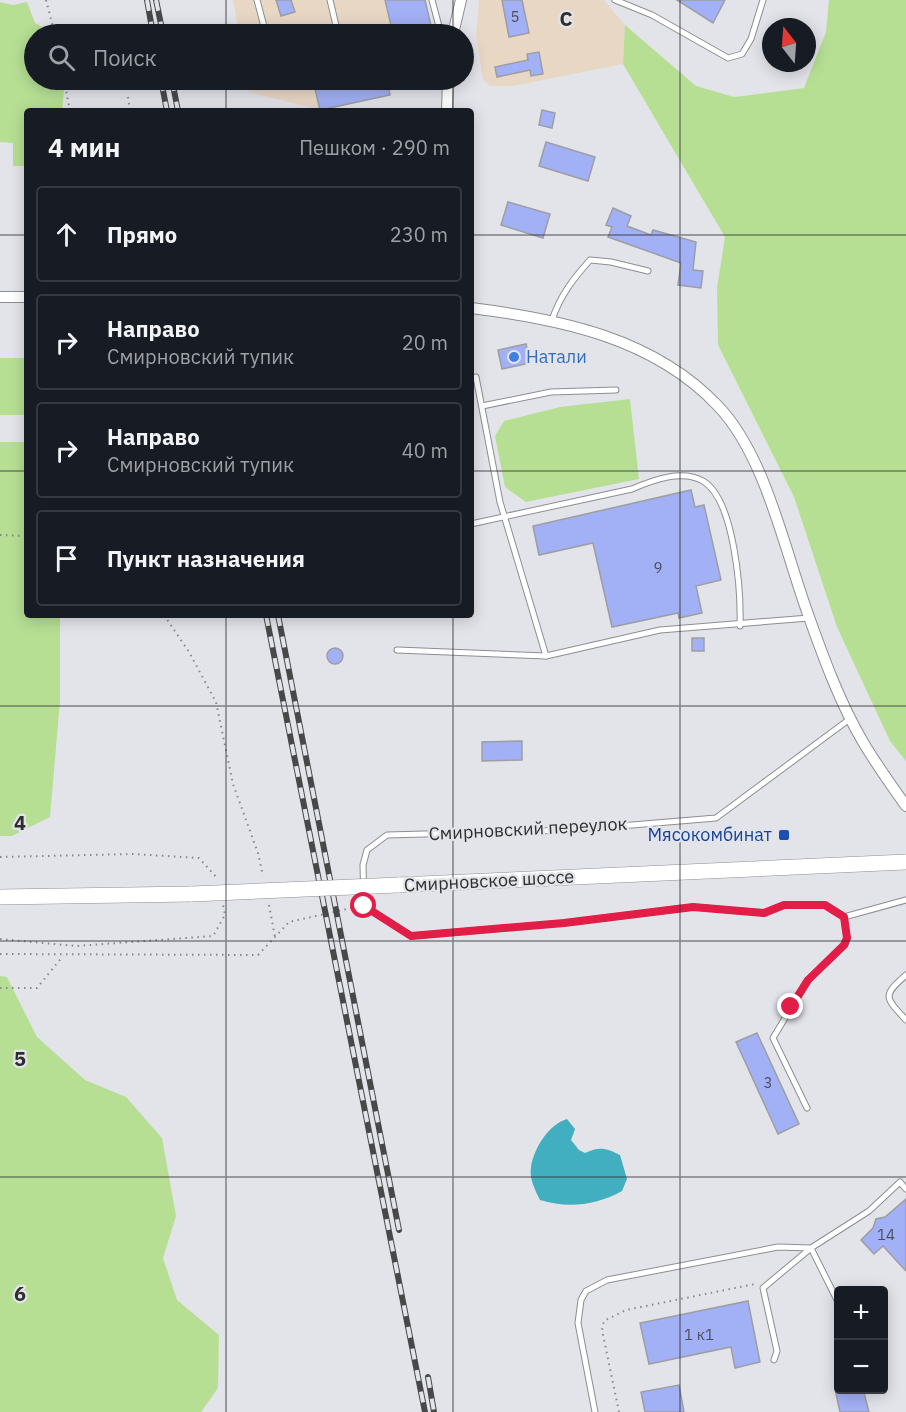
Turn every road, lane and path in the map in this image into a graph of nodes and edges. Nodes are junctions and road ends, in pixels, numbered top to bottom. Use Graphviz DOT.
graph roads {
  1 [pos="46,0"];
  2 [pos="257,0"];
  3 [pos="330,0"];
  4 [pos="432,0"];
  5 [pos="460,0"];
  6 [pos="615,0"];
  7 [pos="763,0"];
  8 [pos="52,24"];
  9 [pos="263,24"];
  10 [pos="336,24"];
  11 [pos="438,24"];
  12 [pos="455,24"];
  13 [pos="66,90"];
  14 [pos="448,90"];
  15 [pos="128,97"];
  16 [pos="69,108"];
  17 [pos="130,108"];
  18 [pos="447,108"];
  19 [pos="648,272"];
  20 [pos="0,297"];
  21 [pos="24,297"];
  22 [pos="474,308"];
  23 [pos="552,320"];
  24 [pos="476,377"];
  25 [pos="616,390"];
  26 [pos="482,406"];
  27 [pos="505,517"];
  28 [pos="474,523"];
  29 [pos="0,535"];
  30 [pos="24,536"];
  31 [pos="166,618"];
  32 [pos="809,618"];
  33 [pos="740,626"];
  34 [pos="397,650"];
  35 [pos="546,656"];
  36 [pos="851,718"];
  37 [pos="906,806"];
  38 [pos="906,862"];
  39 [pos="265,884"];
  40 [pos="267,895"];
  41 [pos="0,897"];
  42 [pos="906,900"];
  43 [pos="364,906"];
  44 [pos="844,917"];
  45 [pos="275,937"];
  46 [pos="0,954"];
  47 [pos="63,955"];
  48 [pos="906,975"];
  49 [pos="0,988"];
  50 [pos="906,1020"];
  51 [pos="807,1108"];
  52 [pos="903,1181"];
  53 [pos="906,1189"];
  54 [pos="811,1248"];
  55 [pos="763,1288"];
  56 [pos="834,1293"];
  57 [pos="774,1360"];
  58 [pos="595,1412"];
  59 [pos="619,1412"];
  1 -- 8 [label="path"];
  2 -- 9 [label="lane"];
  3 -- 10 [label="lane"];
  4 -- 11 [label="lane"];
  5 -- 12 [label="street"];
  6 -- 7 [label="lane"];
  13 -- 16 [label="path"];
  14 -- 18 [label="street"];
  15 -- 17 [label="path"];
  19 -- 23 [label="lane"];
  20 -- 21 [label="street"];
  22 -- 23 [label="street"];
  23 -- 32 [label="street"];
  24 -- 26 [label="lane"];
  25 -- 26 [label="lane"];
  26 -- 27 [label="lane"];
  27 -- 28 [label="lane"];
  27 -- 33 [label="lane"];
  27 -- 35 [label="lane"];
  29 -- 30 [label="path"];
  31 -- 39 [label="path"];
  32 -- 33 [label="lane"];
  32 -- 36 [label="street"];
  33 -- 35 [label="lane"];
  34 -- 35 [label="lane"];
  36 -- 37 [label="street"];
  36 -- 43 [label="lane, Смирновский переулок"];
  38 -- 41 [label="main road, Смирновское шоссе, bridge"];
  40 -- 45 [label="path"];
  42 -- 44 [label="lane"];
  43 -- 44 [label="lane"];
  43 -- 45 [label="path"];
  44 -- 51 [label="lane"];
  45 -- 47 [label="path"];
  46 -- 47 [label="path"];
  47 -- 49 [label="path"];
  48 -- 50 [label="lane"];
  52 -- 53 [label="lane"];
  52 -- 54 [label="lane"];
  54 -- 55 [label="lane"];
  54 -- 56 [label="lane"];
  54 -- 58 [label="lane"];
  55 -- 57 [label="lane"];
  55 -- 59 [label="path"];
}
